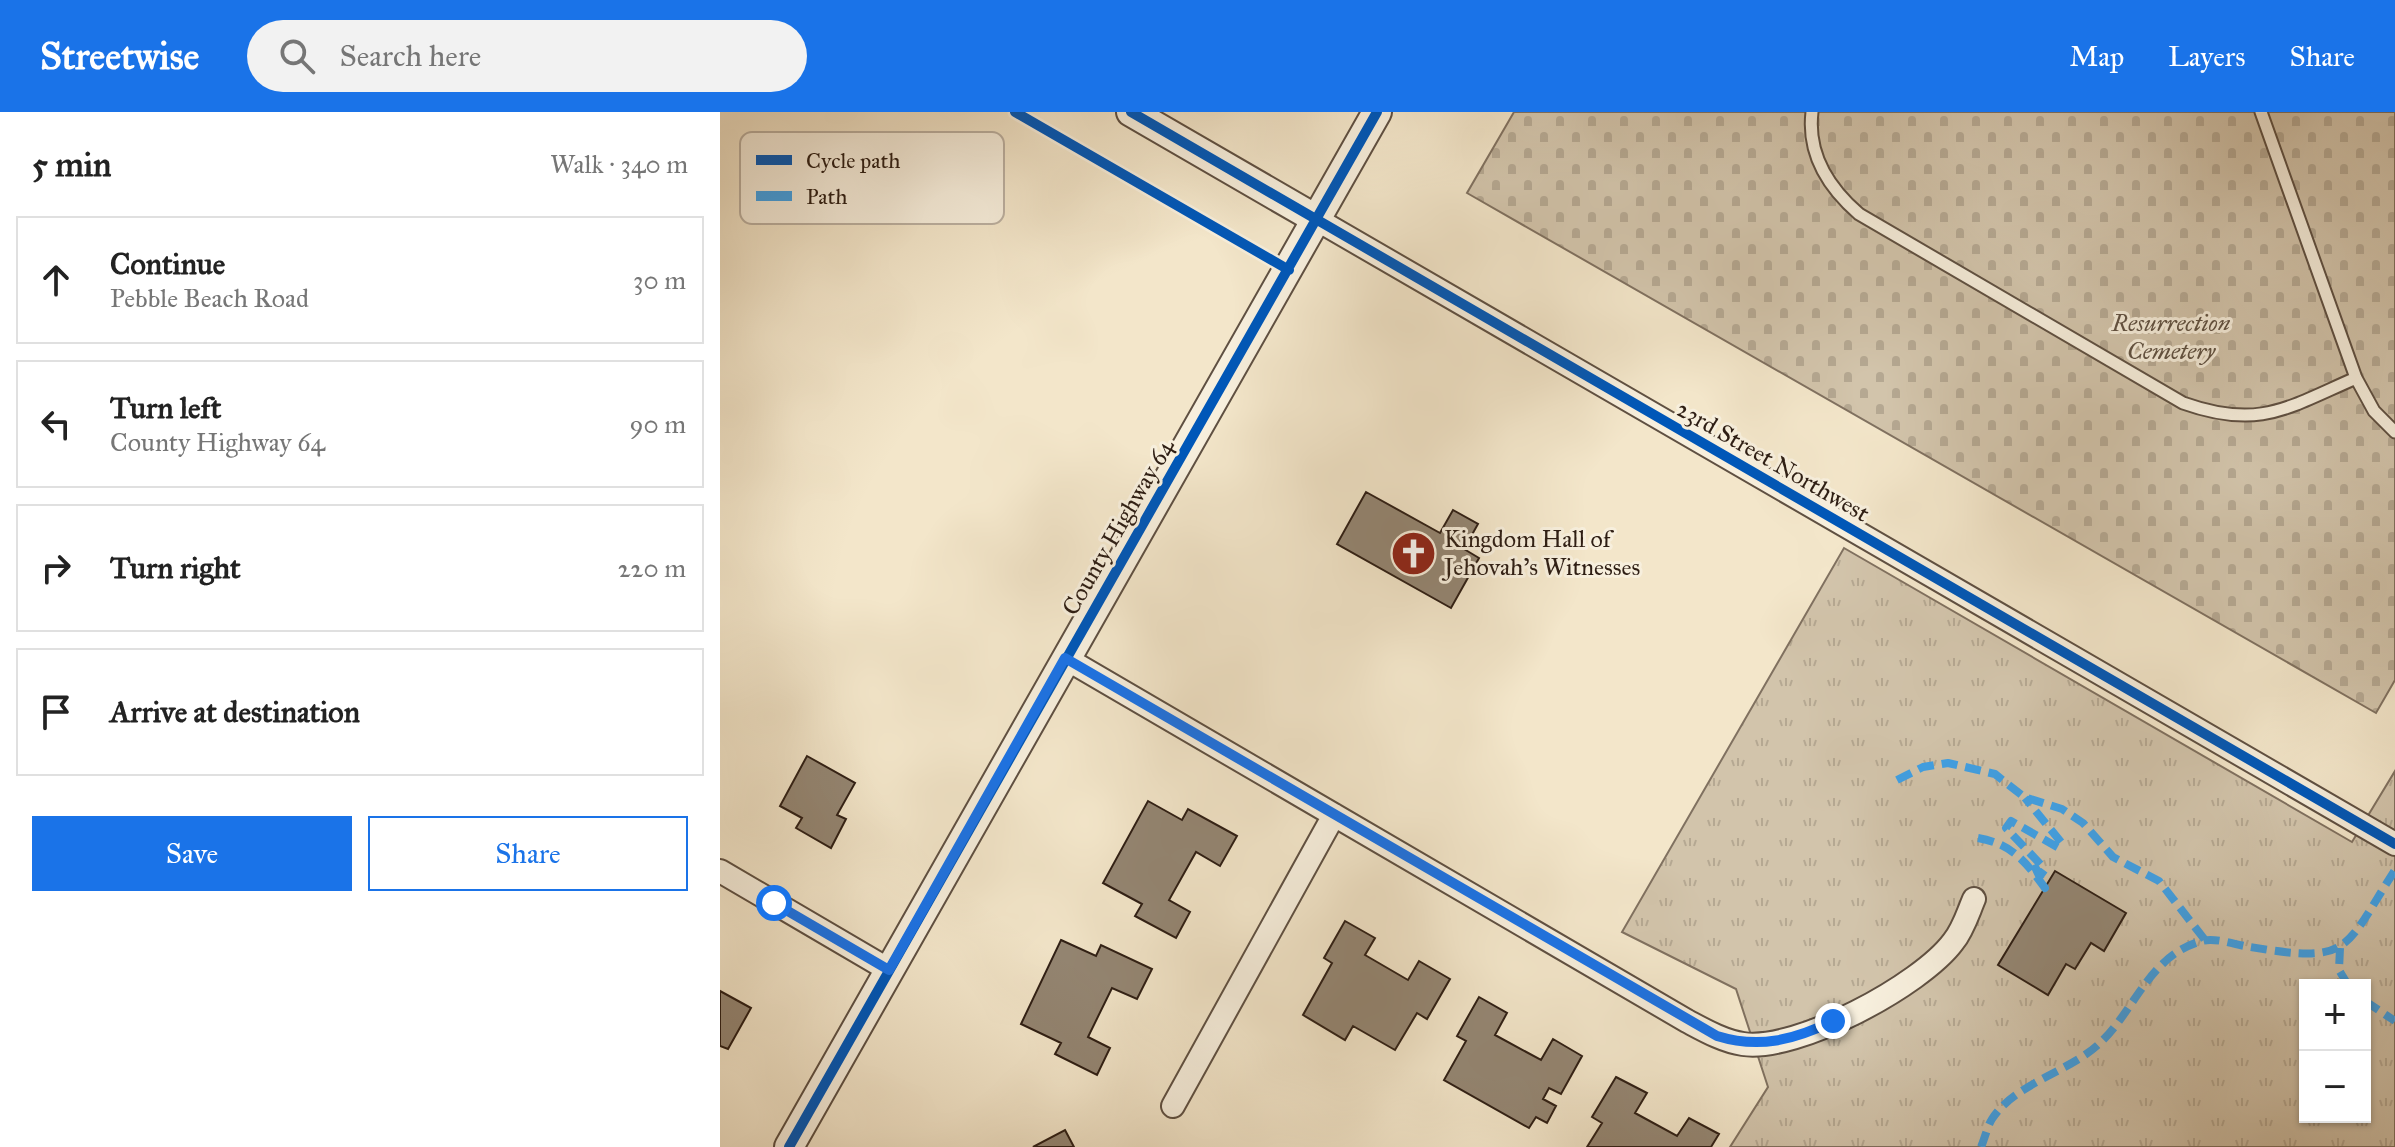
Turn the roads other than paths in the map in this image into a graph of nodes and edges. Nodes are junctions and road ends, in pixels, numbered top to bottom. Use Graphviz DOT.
graph roads {
  1 [pos="1131,112"];
  2 [pos="1377,112"];
  3 [pos="1812,112"];
  4 [pos="2261,112"];
  5 [pos="1316,219"];
  6 [pos="2356,378"];
  7 [pos="2395,432"];
  8 [pos="1065,658"];
  9 [pos="1334,815"];
  10 [pos="2395,844"];
  11 [pos="720,871"];
  12 [pos="1974,899"];
  13 [pos="889,970"];
  14 [pos="1173,1106"];
  15 [pos="789,1147"];
  1 -- 5 [label="street, 23rd Street Northwest"];
  2 -- 5 [label="street, County Highway 64"];
  3 -- 6 [label="lane"];
  4 -- 6 [label="lane"];
  5 -- 8 [label="street, County Highway 64"];
  5 -- 10 [label="street, 23rd Street Northwest"];
  6 -- 7 [label="lane"];
  8 -- 9 [label="street"];
  8 -- 13 [label="street, County Highway 64"];
  9 -- 12 [label="street"];
  9 -- 14 [label="street"];
  11 -- 13 [label="street"];
  13 -- 15 [label="street, County Highway 64"];
}
